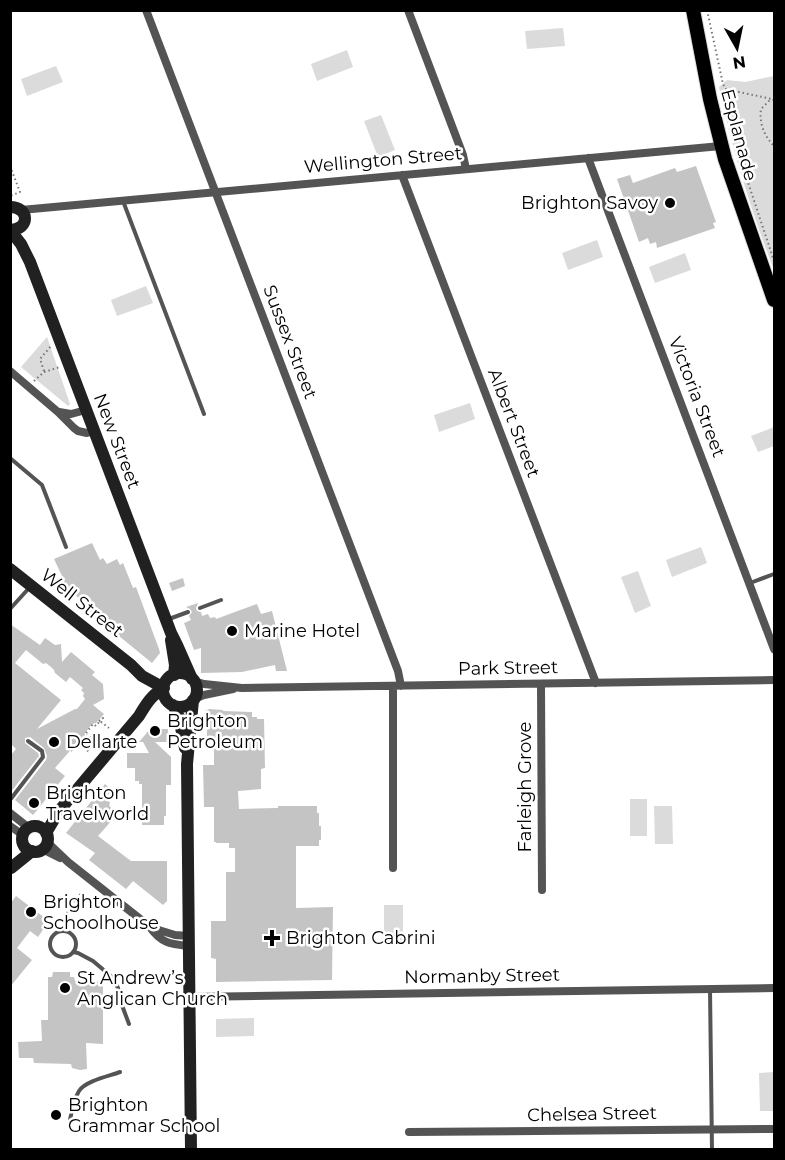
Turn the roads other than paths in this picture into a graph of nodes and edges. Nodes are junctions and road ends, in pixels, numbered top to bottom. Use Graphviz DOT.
graph roads {
  1 [pos="146,10"];
  2 [pos="408,10"];
  3 [pos="693,10"];
  4 [pos="721,146"];
  5 [pos="588,158"];
  6 [pos="466,169"];
  7 [pos="402,175"];
  8 [pos="216,192"];
  9 [pos="123,201"];
  10 [pos="17,209"];
  11 [pos="10,230"];
  12 [pos="30,262"];
  13 [pos="774,300"];
  14 [pos="10,371"];
  15 [pos="86,410"];
  16 [pos="58,412"];
  17 [pos="204,414"];
  18 [pos="94,431"];
  19 [pos="10,459"];
  20 [pos="66,547"];
  21 [pos="10,569"];
  22 [pos="774,574"];
  23 [pos="750,583"];
  24 [pos="31,586"];
  25 [pos="221,600"];
  26 [pos="200,608"];
  27 [pos="10,609"];
  28 [pos="188,612"];
  29 [pos="166,620"];
  30 [pos="171,633"];
  31 [pos="774,649"];
  32 [pos="131,664"];
  33 [pos="142,676"];
  34 [pos="173,676"];
  35 [pos="193,680"];
  36 [pos="774,680"];
  37 [pos="596,683"];
  38 [pos="541,684"];
  39 [pos="397,686"];
  40 [pos="242,688"];
  41 [pos="164,689"];
  42 [pos="194,700"];
  43 [pos="171,704"];
  44 [pos="136,718"];
  45 [pos="28,741"];
  46 [pos="187,764"];
  47 [pos="10,800"];
  48 [pos="10,813"];
  49 [pos="10,826"];
  50 [pos="35,839"];
  51 [pos="11,868"];
  52 [pos="393,868"];
  53 [pos="542,891"];
  54 [pos="189,941"];
  55 [pos="73,952"];
  56 [pos="774,988"];
  57 [pos="710,989"];
  58 [pos="189,998"];
  59 [pos="129,1024"];
  60 [pos="120,1072"];
  61 [pos="70,1120"];
  62 [pos="712,1129"];
  63 [pos="774,1129"];
  64 [pos="410,1132"];
  65 [pos="191,1149"];
  66 [pos="712,1149"];
  1 -- 8 [label="street, Sussex Street"];
  2 -- 6 [label="street"];
  3 -- 4 [label="main road, Esplanade"];
  4 -- 5 [label="street, Wellington Street"];
  4 -- 13 [label="main road, Esplanade"];
  5 -- 6 [label="street, Wellington Street"];
  5 -- 23 [label="street, Victoria Street"];
  6 -- 7 [label="street, Wellington Street"];
  7 -- 8 [label="street, Wellington Street"];
  7 -- 37 [label="street, Albert Street"];
  8 -- 9 [label="street, Wellington Street"];
  8 -- 39 [label="street, Sussex Street"];
  9 -- 10 [label="street, Wellington Street"];
  9 -- 17 [label="lane"];
  10 -- 11 [label="main road"];
  10 -- 12 [label="main road, New Street"];
  11 -- 12 [label="main road, New Street"];
  12 -- 15 [label="main road, New Street"];
  14 -- 16 [label="street"];
  15 -- 16 [label="street"];
  15 -- 18 [label="main road, New Street"];
  16 -- 18 [label="street"];
  18 -- 29 [label="main road, New Street"];
  19 -- 20 [label="lane"];
  21 -- 24 [label="main road, Well Street"];
  22 -- 23 [label="lane"];
  23 -- 31 [label="street, Victoria Street"];
  24 -- 27 [label="lane"];
  24 -- 32 [label="main road, Well Street"];
  25 -- 26 [label="lane"];
  28 -- 29 [label="lane"];
  29 -- 30 [label="main road, New Street"];
  30 -- 34 [label="main road, New Street"];
  30 -- 35 [label="main road, New Street"];
  32 -- 33 [label="main road, Well Street"];
  32 -- 34 [label="main road, Well Street"];
  33 -- 41 [label="main road, Well Street"];
  33 -- 44 [label="main road"];
  34 -- 35 [label="main road"];
  34 -- 41 [label="main road"];
  35 -- 40 [label="street, Park Street"];
  35 -- 42 [label="main road"];
  36 -- 37 [label="street, Park Street"];
  37 -- 38 [label="street, Park Street"];
  38 -- 39 [label="street, Park Street"];
  38 -- 53 [label="street, Farleigh Grove"];
  39 -- 40 [label="street, Park Street"];
  39 -- 52 [label="street, Sussex Street"];
  40 -- 42 [label="street, Park Street"];
  41 -- 43 [label="main road"];
  41 -- 44 [label="main road"];
  42 -- 43 [label="main road"];
  42 -- 46 [label="main road"];
  43 -- 44 [label="main road"];
  43 -- 46 [label="main road"];
  44 -- 50 [label="main road"];
  45 -- 47 [label="lane"];
  46 -- 54 [label="main road"];
  48 -- 50 [label="street"];
  49 -- 50 [label="street"];
  50 -- 51 [label="main road"];
  50 -- 54 [label="street"];
  54 -- 58 [label="main road"];
  55 -- 55 [label="lane"];
  55 -- 59 [label="lane"];
  56 -- 57 [label="street, Normanby Street"];
  57 -- 58 [label="street, Normanby Street"];
  57 -- 62 [label="lane"];
  58 -- 65 [label="main road"];
  60 -- 61 [label="lane"];
  62 -- 63 [label="street, Chelsea Street"];
  62 -- 64 [label="street, Chelsea Street"];
  62 -- 66 [label="lane"];
}
